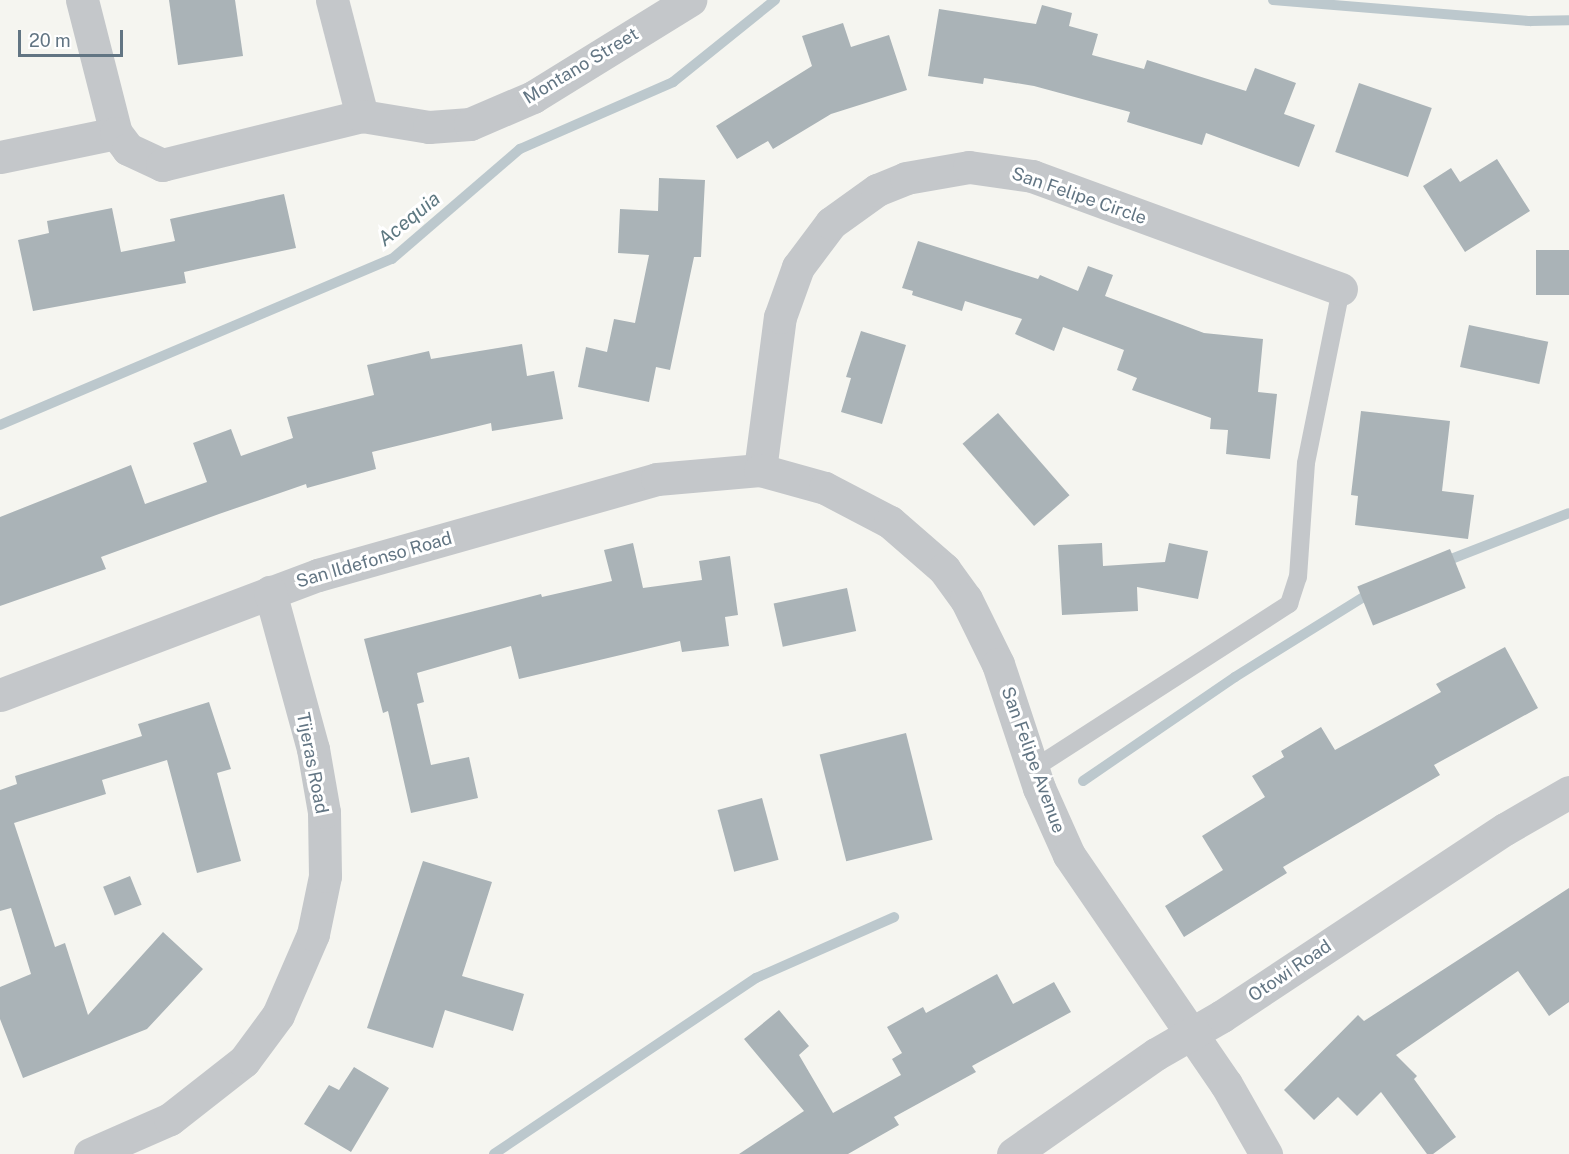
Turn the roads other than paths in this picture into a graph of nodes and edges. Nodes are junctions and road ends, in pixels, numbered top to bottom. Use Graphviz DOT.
graph roads {
  1 [pos="82,0"];
  2 [pos="332,0"];
  3 [pos="690,0"];
  4 [pos="362,116"];
  5 [pos="116,133"];
  6 [pos="0,157"];
  7 [pos="1341,289"];
  8 [pos="760,470"];
  9 [pos="270,592"];
  10 [pos="0,695"];
  11 [pos="1033,769"];
  12 [pos="1569,792"];
  13 [pos="1191,1035"];
  14 [pos="90,1154"];
  15 [pos="1013,1154"];
  16 [pos="1266,1154"];
  1 -- 5 [label="street"];
  2 -- 4 [label="street"];
  3 -- 4 [label="street, Montano Street"];
  4 -- 5 [label="street"];
  5 -- 6 [label="street"];
  7 -- 8 [label="street, San Felipe Circle"];
  7 -- 11 [label="lane"];
  8 -- 9 [label="street, San Ildefonso Road"];
  8 -- 11 [label="street, San Felipe Avenue"];
  9 -- 10 [label="street, San Ildefonso Road"];
  9 -- 14 [label="street, Tijeras Road"];
  11 -- 13 [label="street, San Felipe Avenue"];
  12 -- 13 [label="street, Otowi Road"];
  13 -- 15 [label="street, Otowi Road"];
  13 -- 16 [label="street, San Felipe Avenue"];
}
